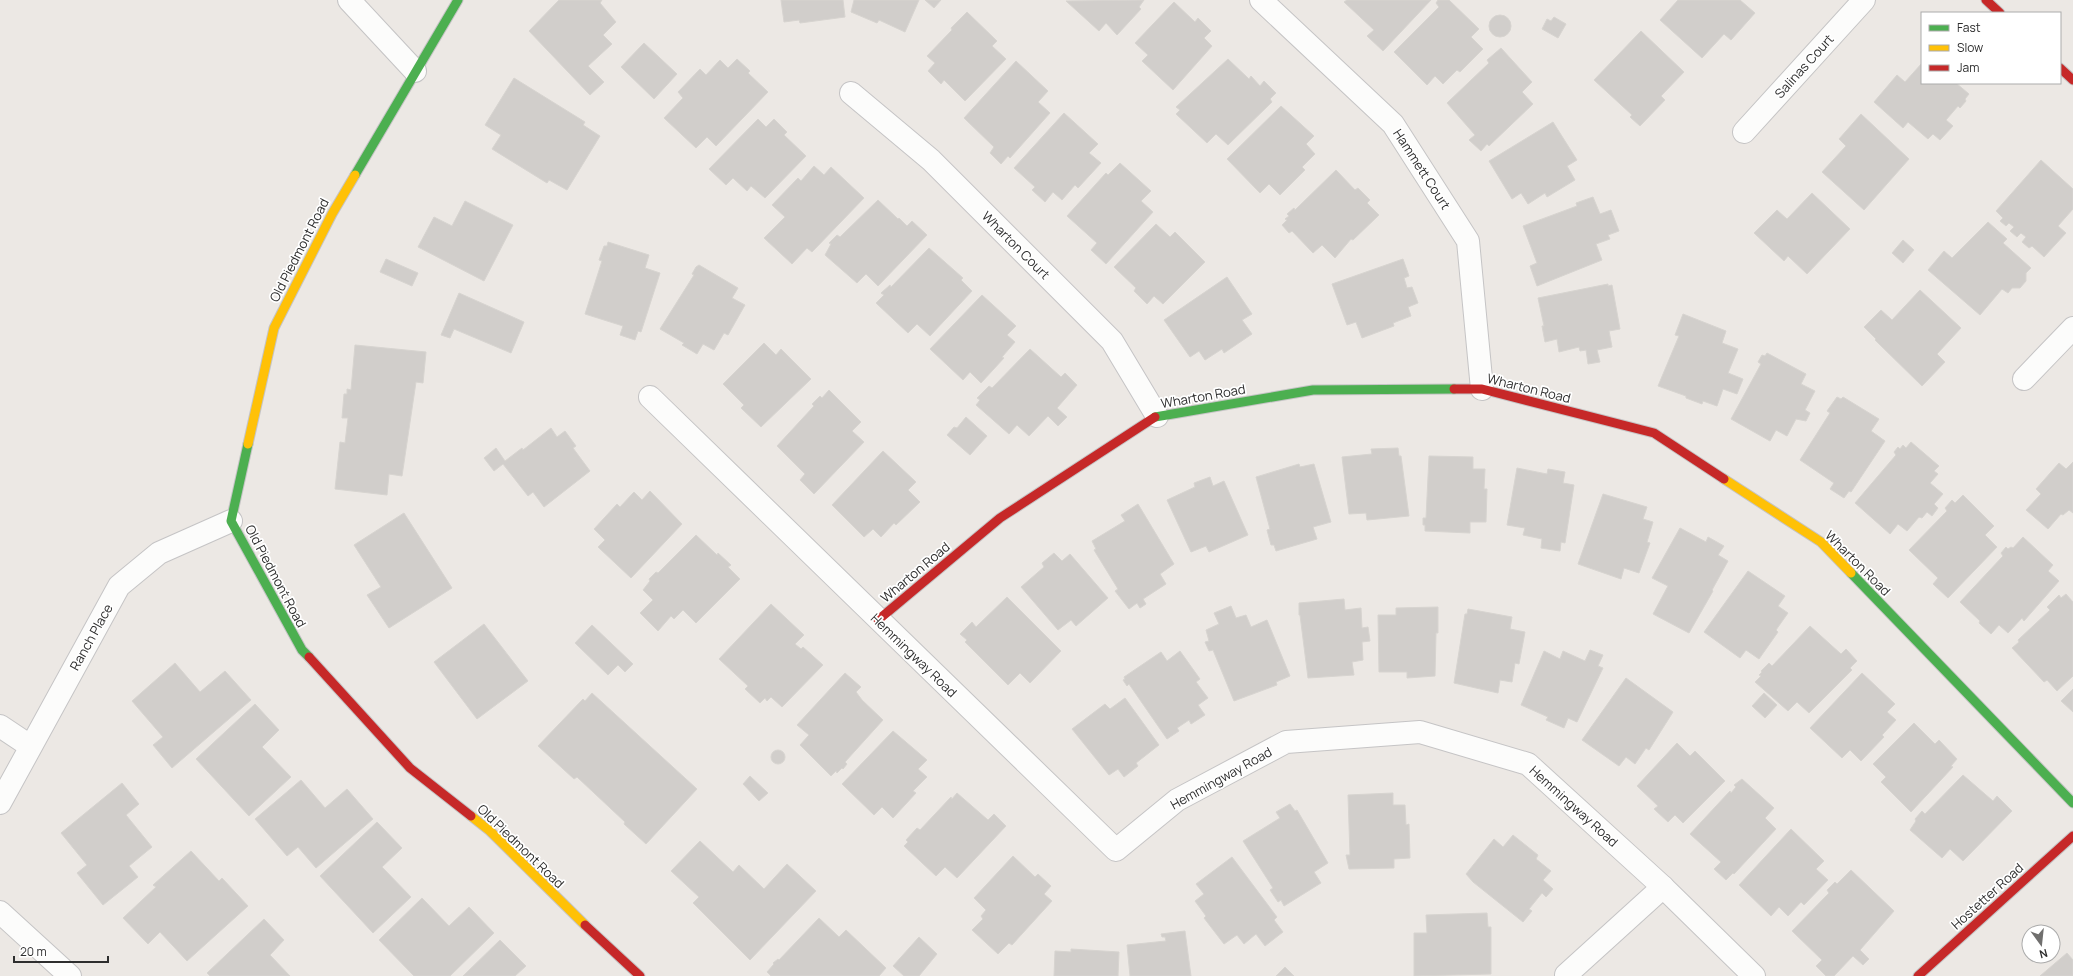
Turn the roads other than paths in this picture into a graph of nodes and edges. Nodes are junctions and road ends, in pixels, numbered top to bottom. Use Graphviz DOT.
graph roads {
  1 [pos="349,0"];
  2 [pos="458,0"];
  3 [pos="1261,0"];
  4 [pos="1864,0"];
  5 [pos="1986,0"];
  6 [pos="1999,12"];
  7 [pos="2061,69"];
  8 [pos="415,71"];
  9 [pos="2073,80"];
  10 [pos="851,93"];
  11 [pos="1744,132"];
  12 [pos="2073,328"];
  13 [pos="2024,379"];
  14 [pos="1482,389"];
  15 [pos="650,397"];
  16 [pos="1157,416"];
  17 [pos="231,521"];
  18 [pos="878,620"];
  19 [pos="0,726"];
  20 [pos="30,746"];
  21 [pos="0,803"];
  22 [pos="2073,803"];
  23 [pos="2073,836"];
  24 [pos="1663,887"];
  25 [pos="0,912"];
  26 [pos="1566,975"];
  27 [pos="70,976"];
  28 [pos="640,976"];
  29 [pos="1754,976"];
  30 [pos="1918,976"];
  1 -- 8 [label="street"];
  2 -- 8 [label="street, Old Piedmont Road"];
  3 -- 14 [label="street, Hammett Court"];
  4 -- 11 [label="street, Salinas Court"];
  5 -- 6 [label="street"];
  7 -- 9 [label="street"];
  8 -- 17 [label="street, Old Piedmont Road"];
  10 -- 16 [label="street, Wharton Court"];
  12 -- 13 [label="street"];
  14 -- 16 [label="street, Wharton Road"];
  14 -- 22 [label="street, Wharton Road"];
  15 -- 18 [label="street, Hemmingway Road"];
  16 -- 18 [label="street, Wharton Road"];
  17 -- 20 [label="street, Ranch Place"];
  17 -- 28 [label="street, Old Piedmont Road"];
  18 -- 24 [label="street, Hemmingway Road"];
  19 -- 20 [label="street"];
  20 -- 21 [label="street, Ranch Place"];
  23 -- 30 [label="street, Hostetter Road"];
  24 -- 26 [label="street"];
  24 -- 29 [label="street, Hemmingway Road"];
  25 -- 27 [label="street"];
}
